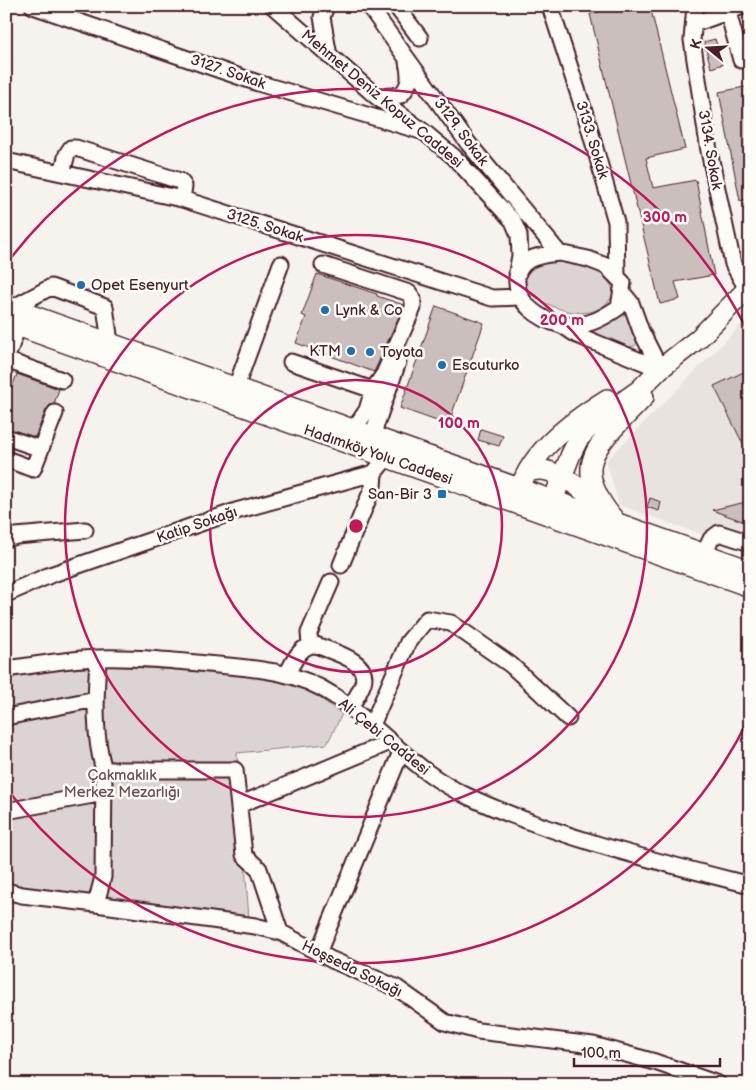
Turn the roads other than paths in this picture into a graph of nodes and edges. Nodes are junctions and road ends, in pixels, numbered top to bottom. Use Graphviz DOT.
graph roads {
  1 [pos="33,6"];
  2 [pos="273,6"];
  3 [pos="326,6"];
  4 [pos="369,6"];
  5 [pos="396,6"];
  6 [pos="695,6"];
  7 [pos="743,6"];
  8 [pos="552,7"];
  9 [pos="726,9"];
  10 [pos="694,24"];
  11 [pos="420,38"];
  12 [pos="329,56"];
  13 [pos="407,59"];
  14 [pos="741,60"];
  15 [pos="377,97"];
  16 [pos="424,132"];
  17 [pos="6,160"];
  18 [pos="62,173"];
  19 [pos="182,199"];
  20 [pos="559,253"];
  21 [pos="280,264"];
  22 [pos="323,265"];
  23 [pos="517,272"];
  24 [pos="429,278"];
  25 [pos="619,284"];
  26 [pos="749,287"];
  27 [pos="520,297"];
  28 [pos="11,316"];
  29 [pos="562,325"];
  30 [pos="110,342"];
  31 [pos="6,360"];
  32 [pos="291,362"];
  33 [pos="660,369"];
  34 [pos="62,380"];
  35 [pos="236,388"];
  36 [pos="373,390"];
  37 [pos="54,413"];
  38 [pos="354,429"];
  39 [pos="372,436"];
  40 [pos="6,437"];
  41 [pos="6,449"];
  42 [pos="38,455"];
  43 [pos="386,458"];
  44 [pos="6,459"];
  45 [pos="374,472"];
  46 [pos="562,477"];
  47 [pos="524,493"];
  48 [pos="552,499"];
  49 [pos="603,507"];
  50 [pos="617,523"];
  51 [pos="85,530"];
  52 [pos="6,539"];
  53 [pos="750,543"];
  54 [pos="704,554"];
  55 [pos="341,565"];
  56 [pos="750,570"];
  57 [pos="331,582"];
  58 [pos="750,587"];
  59 [pos="6,594"];
  60 [pos="310,645"];
  61 [pos="98,658"];
  62 [pos="6,669"];
  63 [pos="287,674"];
  64 [pos="96,700"];
  65 [pos="350,708"];
  66 [pos="6,717"];
  67 [pos="568,718"];
  68 [pos="372,725"];
  69 [pos="396,747"];
  70 [pos="104,770"];
  71 [pos="104,793"];
  72 [pos="239,805"];
  73 [pos="6,811"];
  74 [pos="750,885"];
  75 [pos="6,891"];
  76 [pos="96,904"];
  77 [pos="280,932"];
  78 [pos="318,953"];
  79 [pos="718,1084"];
  1 -- 16 [label="street, 3127. Sokak"];
  2 -- 12 [label="street, Mehmet Deniz Kopuz Caddesi"];
  3 -- 12 [label="street"];
  4 -- 13 [label="street, 3129. Sokak"];
  5 -- 11 [label="street"];
  6 -- 10 [label="street, 3134. Sokak"];
  7 -- 9 [label="street"];
  8 -- 25 [label="street, 3133. Sokak"];
  9 -- 10 [label="street"];
  9 -- 14 [label="street"];
  10 -- 26 [label="street, 3134. Sokak"];
  12 -- 15 [label="street, Mehmet Deniz Kopuz Caddesi"];
  13 -- 15 [label="street"];
  13 -- 20 [label="street, 3129. Sokak"];
  15 -- 16 [label="street, Mehmet Deniz Kopuz Caddesi"];
  16 -- 23 [label="street, Mehmet Deniz Kopuz Caddesi"];
  17 -- 18 [label="street, 3125. Sokak"];
  18 -- 19 [label="street, 3125. Sokak"];
  18 -- 19 [label="street"];
  19 -- 24 [label="street, 3125. Sokak"];
  20 -- 23 [label="street"];
  20 -- 25 [label="street"];
  21 -- 35 [label="street"];
  22 -- 36 [label="street"];
  23 -- 27 [label="street"];
  24 -- 27 [label="street, 3125. Sokak"];
  24 -- 39 [label="street"];
  25 -- 29 [label="street"];
  25 -- 33 [label="street"];
  26 -- 33 [label="main road"];
  27 -- 29 [label="street"];
  28 -- 30 [label="main road, Hadımköy Yolu Caddesi"];
  28 -- 30 [label="street"];
  28 -- 31 [label="street"];
  28 -- 43 [label="main road, Hadımköy Yolu Caddesi"];
  29 -- 33 [label="street"];
  30 -- 35 [label="main road, Hadımköy Yolu Caddesi"];
  31 -- 34 [label="street"];
  32 -- 36 [label="street"];
  33 -- 46 [label="main road"];
  33 -- 47 [label="main road"];
  33 -- 49 [label="main road"];
  35 -- 38 [label="main road, Hadımköy Yolu Caddesi"];
  36 -- 38 [label="street"];
  37 -- 42 [label="street"];
  38 -- 39 [label="main road, Hadımköy Yolu Caddesi"];
  39 -- 47 [label="main road, Hadımköy Yolu Caddesi"];
  40 -- 42 [label="street"];
  41 -- 42 [label="street"];
  42 -- 44 [label="street"];
  43 -- 45 [label="street"];
  43 -- 47 [label="main road, Hadımköy Yolu Caddesi"];
  45 -- 55 [label="street"];
  45 -- 59 [label="street, Katip Sokağı"];
  46 -- 47 [label="main road"];
  46 -- 48 [label="main road"];
  46 -- 49 [label="main road"];
  47 -- 48 [label="main road"];
  47 -- 58 [label="main road, Hadımköy Yolu Caddesi"];
  48 -- 50 [label="main road"];
  49 -- 50 [label="main road"];
  50 -- 54 [label="main road"];
  51 -- 52 [label="street"];
  53 -- 54 [label="street"];
  54 -- 56 [label="main road"];
  57 -- 60 [label="street"];
  60 -- 63 [label="street"];
  60 -- 65 [label="street"];
  61 -- 62 [label="street, Ali Çebi Caddesi"];
  61 -- 63 [label="street, Ali Çebi Caddesi"];
  61 -- 64 [label="street"];
  63 -- 65 [label="street, Ali Çebi Caddesi"];
  64 -- 66 [label="street"];
  64 -- 70 [label="street"];
  65 -- 68 [label="street, Ali Çebi Caddesi"];
  67 -- 68 [label="street"];
  68 -- 69 [label="street, Ali Çebi Caddesi"];
  69 -- 72 [label="street"];
  69 -- 74 [label="street, Ali Çebi Caddesi"];
  69 -- 78 [label="street"];
  70 -- 71 [label="street"];
  70 -- 72 [label="street"];
  71 -- 73 [label="street"];
  71 -- 76 [label="street"];
  72 -- 77 [label="street"];
  75 -- 76 [label="street, Hoşseda Sokağı"];
  76 -- 77 [label="street, Hoşseda Sokağı"];
  77 -- 78 [label="street, Hoşseda Sokağı"];
  78 -- 79 [label="street, Hoşseda Sokağı"];
}
